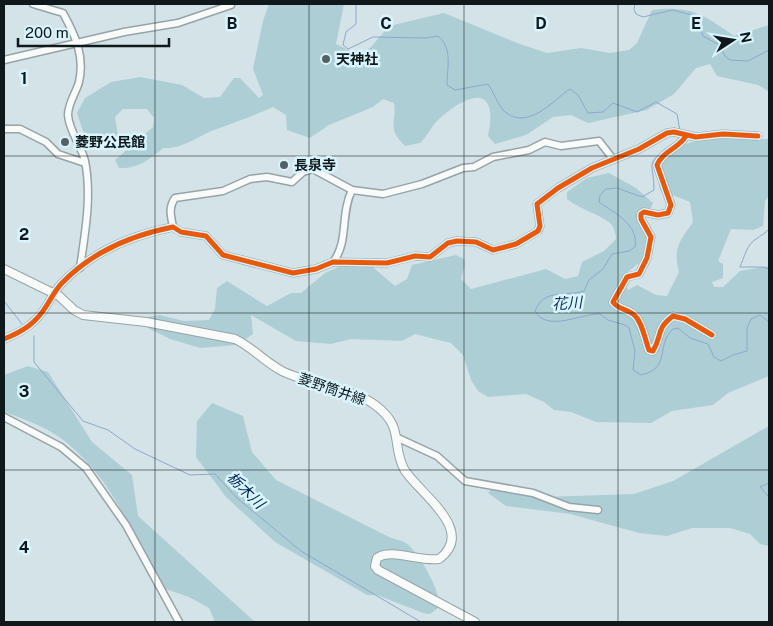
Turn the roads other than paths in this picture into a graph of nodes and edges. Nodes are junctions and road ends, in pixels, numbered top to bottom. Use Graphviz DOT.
graph roads {
  1 [pos="33,4"];
  2 [pos="231,6"];
  3 [pos="79,43"];
  4 [pos="4,60"];
  5 [pos="4,130"];
  6 [pos="686,136"];
  7 [pos="758,136"];
  8 [pos="613,159"];
  9 [pos="85,164"];
  10 [pos="352,190"];
  11 [pos="173,227"];
  12 [pos="333,262"];
  13 [pos="80,268"];
  14 [pos="4,269"];
  15 [pos="53,293"];
  16 [pos="712,335"];
  17 [pos="4,339"];
  18 [pos="4,417"];
  19 [pos="398,438"];
  20 [pos="598,510"];
  21 [pos="179,622"];
  22 [pos="475,622"];
  1 -- 3 [label="street"];
  2 -- 3 [label="street"];
  3 -- 4 [label="street"];
  3 -- 9 [label="street"];
  5 -- 9 [label="street"];
  6 -- 7 [label="street"];
  6 -- 8 [label="street"];
  6 -- 16 [label="street"];
  8 -- 10 [label="street"];
  8 -- 12 [label="street"];
  9 -- 13 [label="street"];
  10 -- 11 [label="street"];
  10 -- 12 [label="street"];
  11 -- 12 [label="street"];
  11 -- 13 [label="street"];
  13 -- 15 [label="street"];
  14 -- 15 [label="main road, 菱野筒井線"];
  15 -- 17 [label="street"];
  15 -- 19 [label="main road, 菱野筒井線"];
  18 -- 21 [label="street"];
  19 -- 20 [label="street"];
  19 -- 22 [label="main road, 菱野筒井線"];
}
